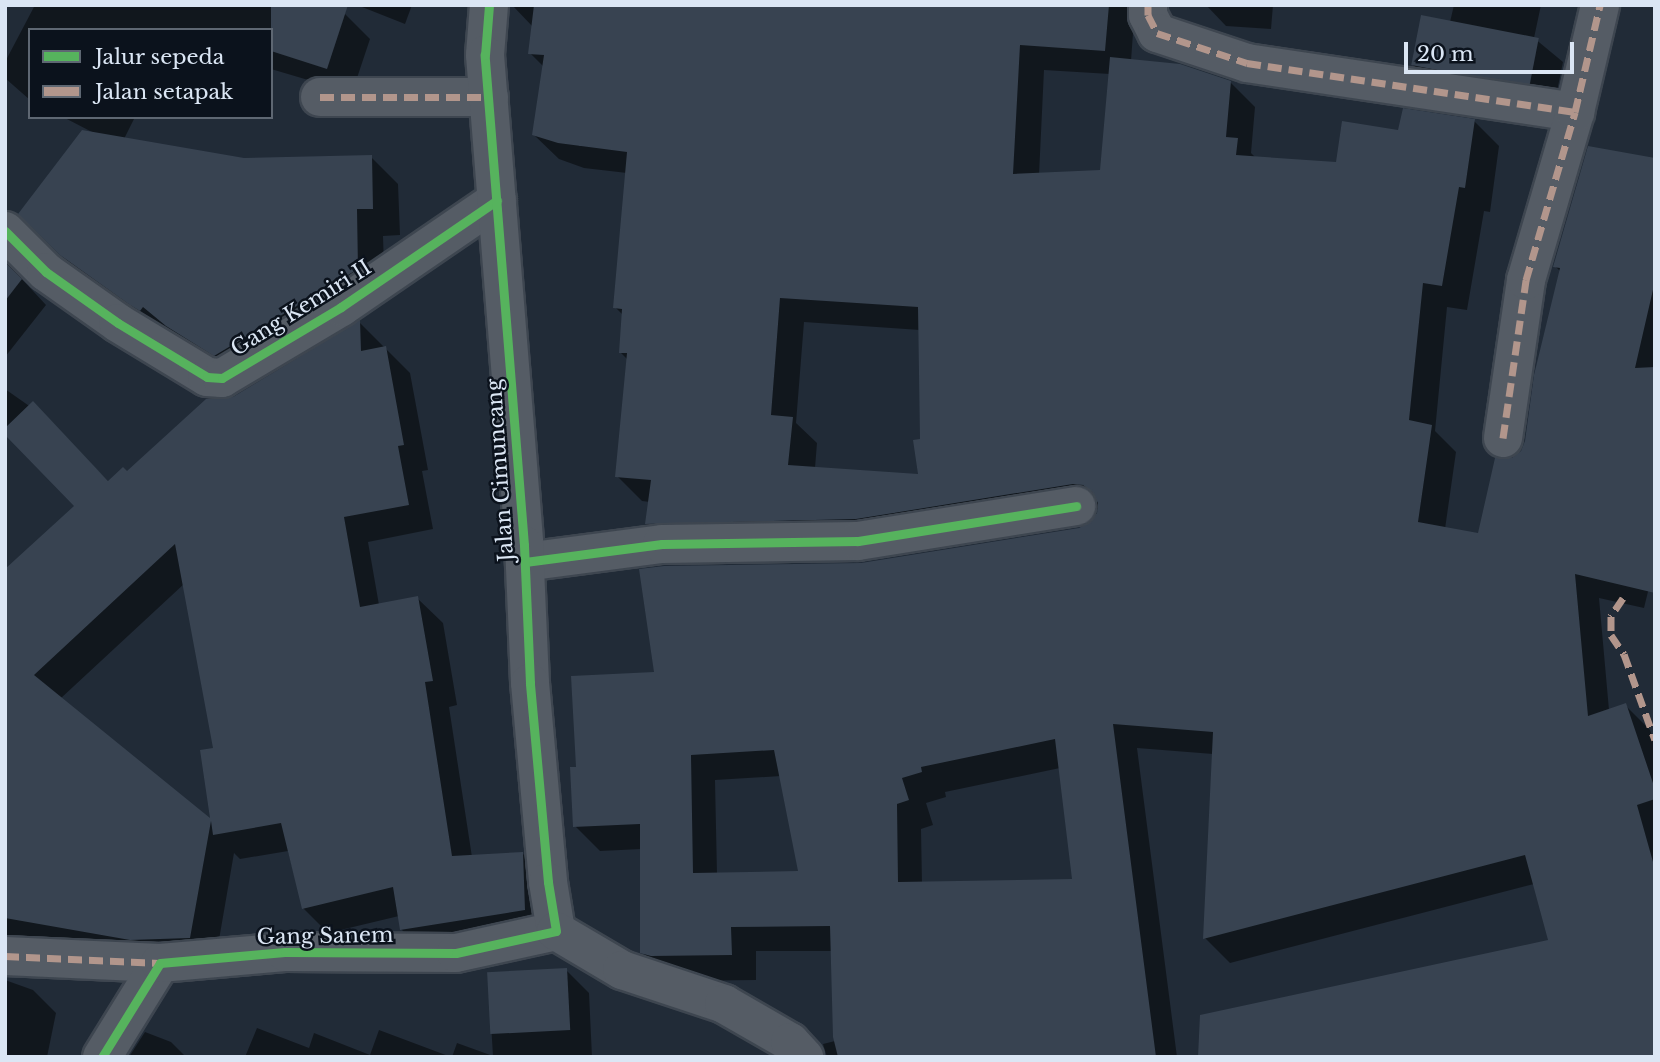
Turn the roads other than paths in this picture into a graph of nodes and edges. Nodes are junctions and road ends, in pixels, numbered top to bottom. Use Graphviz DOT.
graph roads {
  1 [pos="489,5"];
  2 [pos="1148,5"];
  3 [pos="1600,5"];
  4 [pos="320,97"];
  5 [pos="489,97"];
  6 [pos="1575,111"];
  7 [pos="497,200"];
  8 [pos="5,230"];
  9 [pos="1503,438"];
  10 [pos="1076,506"];
  11 [pos="525,562"];
  12 [pos="556,931"];
  13 [pos="5,956"];
  14 [pos="160,963"];
  15 [pos="102,1057"];
  16 [pos="804,1057"];
  1 -- 5 [label="street, Jalan Cimuncang"];
  2 -- 6 [label="street"];
  3 -- 6 [label="street"];
  4 -- 5 [label="street"];
  5 -- 7 [label="street, Jalan Cimuncang"];
  6 -- 9 [label="street"];
  7 -- 8 [label="street, Gang Kemiri II"];
  7 -- 11 [label="street, Jalan Cimuncang"];
  10 -- 11 [label="street"];
  11 -- 12 [label="street, Jalan Cimuncang"];
  12 -- 14 [label="street, Gang Sanem"];
  12 -- 16 [label="street"];
  13 -- 14 [label="street, Gang Sanem"];
  14 -- 15 [label="street"];
}
